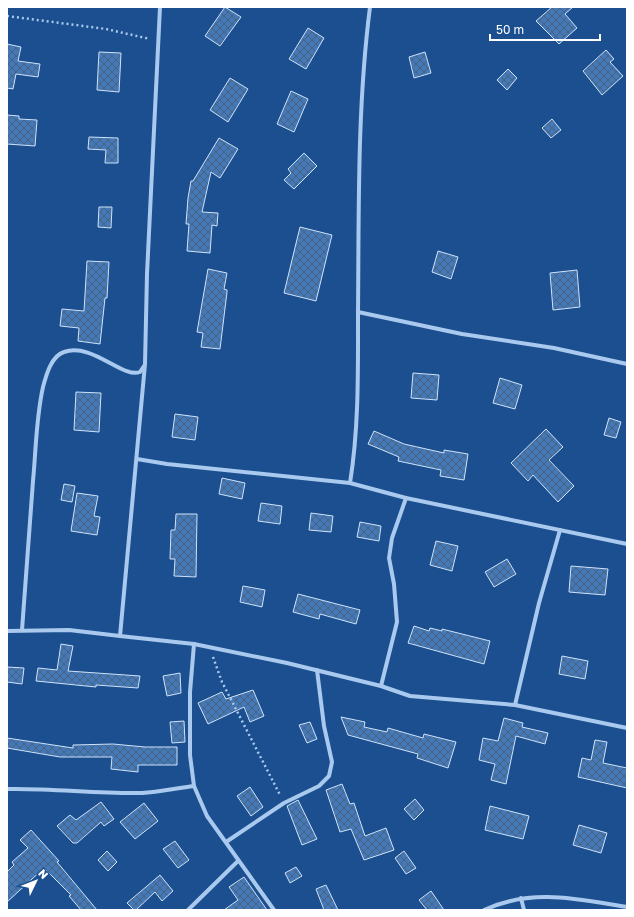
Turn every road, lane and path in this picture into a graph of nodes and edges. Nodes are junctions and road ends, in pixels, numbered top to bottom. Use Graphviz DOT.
graph roads {
  1 [pos="160,7"];
  2 [pos="370,7"];
  3 [pos="7,16"];
  4 [pos="158,41"];
  5 [pos="358,312"];
  6 [pos="146,364"];
  7 [pos="627,364"];
  8 [pos="137,458"];
  9 [pos="350,483"];
  10 [pos="406,498"];
  11 [pos="560,530"];
  12 [pos="627,544"];
  13 [pos="22,630"];
  14 [pos="7,631"];
  15 [pos="120,636"];
  16 [pos="194,644"];
  17 [pos="210,647"];
  18 [pos="317,670"];
  19 [pos="381,686"];
  20 [pos="515,705"];
  21 [pos="627,728"];
  22 [pos="194,786"];
  23 [pos="7,789"];
  24 [pos="284,803"];
  25 [pos="226,842"];
  26 [pos="238,861"];
  27 [pos="521,898"];
  28 [pos="627,907"];
  29 [pos="188,910"];
  30 [pos="274,910"];
  31 [pos="484,910"];
  32 [pos="524,910"];
  1 -- 4 [label="street"];
  2 -- 5 [label="street"];
  3 -- 4 [label="path"];
  4 -- 6 [label="street"];
  5 -- 7 [label="street"];
  5 -- 9 [label="street"];
  6 -- 8 [label="street"];
  6 -- 13 [label="street"];
  8 -- 9 [label="street"];
  8 -- 15 [label="street"];
  9 -- 10 [label="street"];
  10 -- 11 [label="street"];
  10 -- 19 [label="street"];
  11 -- 12 [label="street"];
  11 -- 20 [label="street"];
  13 -- 14 [label="street"];
  13 -- 15 [label="street"];
  15 -- 16 [label="street"];
  16 -- 17 [label="street"];
  16 -- 22 [label="street"];
  17 -- 18 [label="street"];
  17 -- 24 [label="path"];
  18 -- 19 [label="street"];
  18 -- 24 [label="street"];
  19 -- 20 [label="street"];
  20 -- 21 [label="street"];
  22 -- 23 [label="street"];
  22 -- 25 [label="street"];
  24 -- 25 [label="street"];
  25 -- 26 [label="street"];
  26 -- 29 [label="street"];
  26 -- 30 [label="street"];
  27 -- 28 [label="street"];
  27 -- 31 [label="street"];
  27 -- 32 [label="street"];
}
